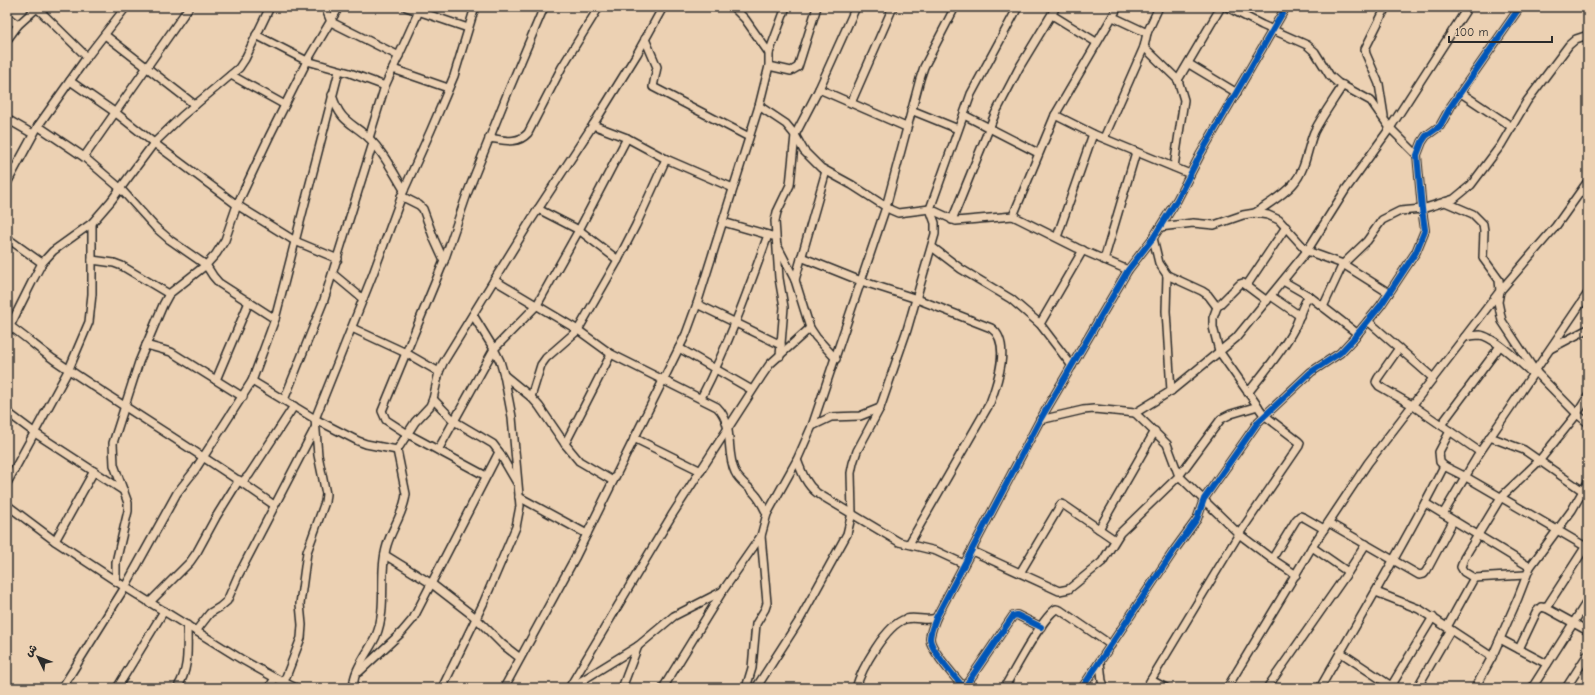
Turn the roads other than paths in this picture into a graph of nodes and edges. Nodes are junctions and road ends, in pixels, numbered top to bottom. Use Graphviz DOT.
graph roads {
  1 [pos="37,7"];
  2 [pos="126,7"];
  3 [pos="189,7"];
  4 [pos="270,7"];
  5 [pos="325,7"];
  6 [pos="339,7"];
  7 [pos="406,7"];
  8 [pos="475,7"];
  9 [pos="544,7"];
  10 [pos="599,7"];
  11 [pos="663,7"];
  12 [pos="733,7"];
  13 [pos="786,7"];
  14 [pos="817,7"];
  15 [pos="856,7"];
  16 [pos="893,7"];
  17 [pos="955,7"];
  18 [pos="1018,7"];
  19 [pos="1056,7"];
  20 [pos="1118,7"];
  21 [pos="1160,7"];
  22 [pos="1221,7"];
  23 [pos="1227,7"];
  24 [pos="1286,7"];
  25 [pos="1386,7"];
  26 [pos="1468,7"];
  27 [pos="1520,7"];
  28 [pos="419,11"];
  29 [pos="1052,15"];
  30 [pos="7,17"];
  31 [pos="1113,17"];
  32 [pos="331,22"];
  33 [pos="18,25"];
  34 [pos="468,28"];
  35 [pos="1274,29"];
  36 [pos="1147,33"];
  37 [pos="105,35"];
  38 [pos="256,35"];
  39 [pos="1588,35"];
  40 [pos="646,39"];
  41 [pos="7,40"];
  42 [pos="1096,42"];
  43 [pos="1144,47"];
  44 [pos="769,53"];
  45 [pos="399,56"];
  46 [pos="87,57"];
  47 [pos="307,61"];
  48 [pos="1189,64"];
  49 [pos="768,66"];
  50 [pos="148,68"];
  51 [pos="393,69"];
  52 [pos="339,71"];
  53 [pos="231,75"];
  54 [pos="1178,80"];
  55 [pos="70,81"];
  56 [pos="1343,85"];
  57 [pos="385,86"];
  58 [pos="448,88"];
  59 [pos="819,89"];
  60 [pos="1237,93"];
  61 [pos="1461,93"];
  62 [pos="332,95"];
  63 [pos="851,103"];
  64 [pos="195,105"];
  65 [pos="285,105"];
  66 [pos="759,106"];
  67 [pos="911,110"];
  68 [pos="116,112"];
  69 [pos="964,115"];
  70 [pos="1055,115"];
  71 [pos="7,119"];
  72 [pos="1384,119"];
  73 [pos="593,125"];
  74 [pos="38,126"];
  75 [pos="1512,126"];
  76 [pos="906,127"];
  77 [pos="989,128"];
  78 [pos="1390,128"];
  79 [pos="958,129"];
  80 [pos="33,134"];
  81 [pos="1093,134"];
  82 [pos="795,135"];
  83 [pos="749,137"];
  84 [pos="489,138"];
  85 [pos="626,138"];
  86 [pos="1104,138"];
  87 [pos="371,141"];
  88 [pos="154,143"];
  89 [pos="1136,152"];
  90 [pos="1038,153"];
  91 [pos="1417,155"];
  92 [pos="84,157"];
  93 [pos="666,159"];
  94 [pos="1174,167"];
  95 [pos="826,171"];
  96 [pos="1190,174"];
  97 [pos="1588,181"];
  98 [pos="7,183"];
  99 [pos="120,188"];
  100 [pos="733,188"];
  101 [pos="403,193"];
  102 [pos="1445,202"];
  103 [pos="237,205"];
  104 [pos="886,207"];
  105 [pos="538,209"];
  106 [pos="930,209"];
  107 [pos="1422,209"];
  108 [pos="1255,213"];
  109 [pos="1013,216"];
  110 [pos="952,220"];
  111 [pos="723,222"];
  112 [pos="92,223"];
  113 [pos="1160,227"];
  114 [pos="1286,227"];
  115 [pos="579,230"];
  116 [pos="768,235"];
  117 [pos="1057,237"];
  118 [pos="7,238"];
  119 [pos="1153,238"];
  120 [pos="776,240"];
  121 [pos="295,241"];
  122 [pos="932,247"];
  123 [pos="1083,250"];
  124 [pos="1307,251"];
  125 [pos="801,257"];
  126 [pos="338,259"];
  127 [pos="92,260"];
  128 [pos="618,260"];
  129 [pos="1104,260"];
  130 [pos="444,261"];
  131 [pos="42,263"];
  132 [pos="1343,264"];
  133 [pos="206,265"];
  134 [pos="1128,270"];
  135 [pos="333,274"];
  136 [pos="1167,275"];
  137 [pos="494,280"];
  138 [pos="795,280"];
  139 [pos="861,281"];
  140 [pos="1283,281"];
  141 [pos="1247,286"];
  142 [pos="1500,291"];
  143 [pos="1389,293"];
  144 [pos="1588,293"];
  145 [pos="169,294"];
  146 [pos="1309,296"];
  147 [pos="1269,298"];
  148 [pos="363,299"];
  149 [pos="917,299"];
  150 [pos="249,302"];
  151 [pos="697,304"];
  152 [pos="537,305"];
  153 [pos="1217,307"];
  154 [pos="1323,307"];
  155 [pos="473,315"];
  156 [pos="1300,316"];
  157 [pos="275,318"];
  158 [pos="1368,321"];
  159 [pos="736,323"];
  160 [pos="1040,324"];
  161 [pos="8,327"];
  162 [pos="352,328"];
  163 [pos="810,328"];
  164 [pos="1588,329"];
  165 [pos="578,330"];
  166 [pos="1358,334"];
  167 [pos="1465,337"];
  168 [pos="146,345"];
  169 [pos="781,345"];
  170 [pos="1500,346"];
  171 [pos="679,348"];
  172 [pos="1399,348"];
  173 [pos="494,349"];
  174 [pos="1550,349"];
  175 [pos="1220,352"];
  176 [pos="406,353"];
  177 [pos="611,354"];
  178 [pos="780,356"];
  179 [pos="836,359"];
  180 [pos="1072,366"];
  181 [pos="69,369"];
  182 [pos="716,369"];
  183 [pos="439,372"];
  184 [pos="1534,372"];
  185 [pos="504,375"];
  186 [pos="1433,378"];
  187 [pos="216,380"];
  188 [pos="662,380"];
  189 [pos="252,381"];
  190 [pos="752,390"];
  191 [pos="1171,391"];
  192 [pos="1248,392"];
  193 [pos="1588,396"];
  194 [pos="243,397"];
  195 [pos="531,397"];
  196 [pos="702,398"];
  197 [pos="433,399"];
  198 [pos="284,400"];
  199 [pos="1412,405"];
  200 [pos="124,406"];
  201 [pos="294,406"];
  202 [pos="1258,406"];
  203 [pos="880,408"];
  204 [pos="7,412"];
  205 [pos="1136,413"];
  206 [pos="1577,414"];
  207 [pos="1264,415"];
  208 [pos="315,419"];
  209 [pos="1040,420"];
  210 [pos="454,422"];
  211 [pos="1588,423"];
  212 [pos="1441,425"];
  213 [pos="728,426"];
  214 [pos="812,426"];
  215 [pos="316,427"];
  216 [pos="1155,431"];
  217 [pos="1450,431"];
  218 [pos="35,433"];
  219 [pos="406,433"];
  220 [pos="1490,437"];
  221 [pos="634,438"];
  222 [pos="565,444"];
  223 [pos="397,450"];
  224 [pos="438,450"];
  225 [pos="499,452"];
  226 [pos="1480,452"];
  227 [pos="203,458"];
  228 [pos="797,460"];
  229 [pos="1539,460"];
  230 [pos="1444,466"];
  231 [pos="94,471"];
  232 [pos="701,471"];
  233 [pos="486,476"];
  234 [pos="1179,476"];
  235 [pos="1466,476"];
  236 [pos="241,481"];
  237 [pos="613,481"];
  238 [pos="1588,482"];
  239 [pos="7,483"];
  240 [pos="519,486"];
  241 [pos="124,491"];
  242 [pos="1583,491"];
  243 [pos="519,496"];
  244 [pos="1501,497"];
  245 [pos="1204,499"];
  246 [pos="1425,503"];
  247 [pos="7,505"];
  248 [pos="274,505"];
  249 [pos="852,513"];
  250 [pos="767,514"];
  251 [pos="1443,514"];
  252 [pos="1453,521"];
  253 [pos="1327,526"];
  254 [pos="1099,529"];
  255 [pos="1558,529"];
  256 [pos="587,534"];
  257 [pos="1239,534"];
  258 [pos="1477,534"];
  259 [pos="761,536"];
  260 [pos="1115,540"];
  261 [pos="55,541"];
  262 [pos="908,544"];
  263 [pos="1366,544"];
  264 [pos="1312,547"];
  265 [pos="1587,547"];
  266 [pos="972,550"];
  267 [pos="385,555"];
  268 [pos="1272,559"];
  269 [pos="1394,560"];
  270 [pos="964,564"];
  271 [pos="1530,567"];
  272 [pos="1348,572"];
  273 [pos="1020,573"];
  274 [pos="1296,574"];
  275 [pos="1526,575"];
  276 [pos="1474,578"];
  277 [pos="116,581"];
  278 [pos="432,584"];
  279 [pos="125,587"];
  280 [pos="722,592"];
  281 [pos="1376,592"];
  282 [pos="1588,600"];
  283 [pos="149,603"];
  284 [pos="1546,608"];
  285 [pos="164,611"];
  286 [pos="1432,617"];
  287 [pos="476,618"];
  288 [pos="936,618"];
  289 [pos="1573,624"];
  290 [pos="187,625"];
  291 [pos="1041,627"];
  292 [pos="1448,629"];
  293 [pos="196,631"];
  294 [pos="1588,631"];
  295 [pos="1500,639"];
  296 [pos="1111,645"];
  297 [pos="638,646"];
  298 [pos="1519,649"];
  299 [pos="1340,652"];
  300 [pos="1588,654"];
  301 [pos="520,658"];
  302 [pos="1492,658"];
  303 [pos="1100,662"];
  304 [pos="1547,664"];
  305 [pos="355,676"];
  306 [pos="275,678"];
  307 [pos="1151,680"];
  308 [pos="284,682"];
  309 [pos="1390,687"];
  310 [pos="62,688"];
  311 [pos="117,688"];
  312 [pos="177,688"];
  313 [pos="269,688"];
  314 [pos="296,688"];
  315 [pos="354,688"];
  316 [pos="442,688"];
  317 [pos="504,688"];
  318 [pos="569,688"];
  319 [pos="622,688"];
  320 [pos="663,688"];
  321 [pos="746,688"];
  322 [pos="756,688"];
  323 [pos="856,688"];
  324 [pos="1004,688"];
  325 [pos="1082,688"];
  326 [pos="1105,688"];
  327 [pos="1146,688"];
  328 [pos="1166,688"];
  329 [pos="1227,688"];
  330 [pos="1267,688"];
  331 [pos="1320,688"];
  332 [pos="1417,688"];
  333 [pos="1475,688"];
  334 [pos="1532,688"];
  335 [pos="1566,688"];
  1 -- 33 [label="street"];
  1 -- 46 [label="street"];
  2 -- 37 [label="street"];
  3 -- 50 [label="street"];
  4 -- 38 [label="street"];
  5 -- 32 [label="street"];
  6 -- 32 [label="street"];
  7 -- 28 [label="street"];
  8 -- 34 [label="street"];
  9 -- 84 [label="street"];
  10 -- 84 [label="street"];
  11 -- 40 [label="street"];
  12 -- 44 [label="street"];
  13 -- 44 [label="street"];
  14 -- 49 [label="street"];
  15 -- 59 [label="street"];
  16 -- 63 [label="street"];
  17 -- 67 [label="street"];
  18 -- 69 [label="street"];
  19 -- 29 [label="street"];
  20 -- 31 [label="street"];
  21 -- 36 [label="street"];
  22 -- 48 [label="street"];
  23 -- 35 [label="street"];
  24 -- 35 [label="street"];
  25 -- 72 [label="street"];
  26 -- 78 [label="street"];
  27 -- 61 [label="street"];
  28 -- 34 [label="street"];
  28 -- 45 [label="street"];
  29 -- 42 [label="street"];
  29 -- 77 [label="street"];
  30 -- 33 [label="street"];
  31 -- 36 [label="street"];
  31 -- 42 [label="street"];
  32 -- 45 [label="street"];
  32 -- 47 [label="street"];
  33 -- 41 [label="street"];
  34 -- 58 [label="street"];
  35 -- 56 [label="street"];
  35 -- 60 [label="street"];
  36 -- 43 [label="street"];
  37 -- 46 [label="street"];
  37 -- 50 [label="street"];
  38 -- 47 [label="street"];
  38 -- 53 [label="street"];
  39 -- 75 [label="street"];
  40 -- 73 [label="street"];
  40 -- 83 [label="street"];
  42 -- 70 [label="street"];
  43 -- 54 [label="street"];
  43 -- 86 [label="street"];
  44 -- 49 [label="street"];
  45 -- 51 [label="street"];
  46 -- 55 [label="street"];
  47 -- 52 [label="street"];
  47 -- 65 [label="street"];
  48 -- 54 [label="street"];
  48 -- 60 [label="street"];
  49 -- 66 [label="street"];
  50 -- 64 [label="street"];
  50 -- 68 [label="street"];
  51 -- 57 [label="street"];
  51 -- 58 [label="street"];
  52 -- 57 [label="street"];
  52 -- 62 [label="street"];
  53 -- 64 [label="street"];
  53 -- 65 [label="street"];
  54 -- 94 [label="street"];
  55 -- 68 [label="street"];
  55 -- 74 [label="street"];
  56 -- 72 [label="street"];
  56 -- 108 [label="street"];
  57 -- 87 [label="street"];
  58 -- 101 [label="street"];
  59 -- 63 [label="street"];
  59 -- 82 [label="street"];
  60 -- 96 [label="street"];
  61 -- 75 [label="street"];
  61 -- 91 [label="street"];
  62 -- 87 [label="street"];
  62 -- 121 [label="street"];
  63 -- 76 [label="street"];
  64 -- 88 [label="street"];
  65 -- 103 [label="street"];
  66 -- 82 [label="street"];
  66 -- 83 [label="street"];
  67 -- 76 [label="street"];
  67 -- 79 [label="street"];
  68 -- 88 [label="street"];
  68 -- 92 [label="street"];
  69 -- 77 [label="street"];
  69 -- 79 [label="street"];
  70 -- 81 [label="street"];
  70 -- 90 [label="street"];
  71 -- 80 [label="street"];
  72 -- 78 [label="street"];
  73 -- 85 [label="street"];
  73 -- 105 [label="street"];
  74 -- 80 [label="street"];
  74 -- 92 [label="street"];
  75 -- 102 [label="street"];
  76 -- 104 [label="street"];
  77 -- 90 [label="street"];
  77 -- 110 [label="street"];
  78 -- 91 [label="street"];
  78 -- 124 [label="street"];
  79 -- 106 [label="street"];
  80 -- 98 [label="street"];
  81 -- 86 [label="street"];
  81 -- 117 [label="street"];
  82 -- 95 [label="street"];
  82 -- 120 [label="street"];
  83 -- 100 [label="street"];
  84 -- 130 [label="street"];
  85 -- 93 [label="street"];
  85 -- 115 [label="street"];
  86 -- 89 [label="street"];
  87 -- 101 [label="street"];
  87 -- 126 [label="street"];
  88 -- 99 [label="street"];
  88 -- 103 [label="street"];
  89 -- 94 [label="street"];
  89 -- 129 [label="street"];
  90 -- 109 [label="street"];
  91 -- 107 [label="street"];
  92 -- 99 [label="street"];
  93 -- 100 [label="street"];
  93 -- 128 [label="street"];
  94 -- 96 [label="street"];
  95 -- 104 [label="street"];
  95 -- 125 [label="street"];
  96 -- 113 [label="street"];
  97 -- 142 [label="street"];
  99 -- 112 [label="street"];
  99 -- 133 [label="street"];
  100 -- 111 [label="street"];
  101 -- 130 [label="street"];
  101 -- 148 [label="street"];
  102 -- 107 [label="street"];
  102 -- 142 [label="street"];
  103 -- 121 [label="street"];
  103 -- 133 [label="street"];
  104 -- 106 [label="street"];
  104 -- 139 [label="street"];
  105 -- 115 [label="street"];
  105 -- 137 [label="street"];
  106 -- 110 [label="street"];
  106 -- 122 [label="street"];
  107 -- 132 [label="street"];
  107 -- 143 [label="street"];
  108 -- 113 [label="street"];
  108 -- 114 [label="street"];
  109 -- 110 [label="street"];
  109 -- 117 [label="street"];
  111 -- 116 [label="street"];
  111 -- 151 [label="street"];
  112 -- 127 [label="street"];
  112 -- 131 [label="street"];
  113 -- 119 [label="street"];
  114 -- 124 [label="street"];
  114 -- 141 [label="street"];
  115 -- 128 [label="street"];
  115 -- 152 [label="street"];
  116 -- 120 [label="street"];
  116 -- 159 [label="street"];
  117 -- 123 [label="street"];
  118 -- 131 [label="street"];
  119 -- 134 [label="street"];
  119 -- 136 [label="street"];
  120 -- 138 [label="street"];
  120 -- 169 [label="street"];
  121 -- 126 [label="street"];
  121 -- 157 [label="street"];
  122 -- 149 [label="street"];
  122 -- 160 [label="street"];
  123 -- 129 [label="street"];
  123 -- 160 [label="street"];
  124 -- 132 [label="street"];
  124 -- 140 [label="street"];
  125 -- 138 [label="street"];
  125 -- 139 [label="street"];
  126 -- 135 [label="street"];
  127 -- 145 [label="street"];
  127 -- 181 [label="street"];
  128 -- 165 [label="street"];
  129 -- 134 [label="street"];
  130 -- 176 [label="street"];
  131 -- 161 [label="street"];
  132 -- 143 [label="street"];
  132 -- 154 [label="street"];
  133 -- 145 [label="street"];
  133 -- 150 [label="street"];
  134 -- 180 [label="street"];
  135 -- 148 [label="street"];
  135 -- 198 [label="street"];
  136 -- 153 [label="street"];
  136 -- 191 [label="street"];
  137 -- 152 [label="street"];
  137 -- 155 [label="street"];
  138 -- 163 [label="street"];
  139 -- 149 [label="street"];
  139 -- 179 [label="street"];
  140 -- 146 [label="street"];
  140 -- 147 [label="street"];
  141 -- 147 [label="street"];
  141 -- 153 [label="street"];
  142 -- 167 [label="street"];
  142 -- 184 [label="street"];
  143 -- 158 [label="street"];
  144 -- 174 [label="street"];
  145 -- 168 [label="street"];
  146 -- 154 [label="street"];
  146 -- 156 [label="street"];
  147 -- 156 [label="street"];
  147 -- 175 [label="street"];
  148 -- 162 [label="street"];
  149 -- 203 [label="street"];
  149 -- 262 [label="street"];
  150 -- 157 [label="street"];
  150 -- 187 [label="street"];
  151 -- 159 [label="street"];
  151 -- 171 [label="street"];
  152 -- 165 [label="street"];
  152 -- 173 [label="street"];
  153 -- 175 [label="street"];
  154 -- 166 [label="street"];
  155 -- 173 [label="street"];
  155 -- 183 [label="street"];
  156 -- 192 [label="street"];
  157 -- 189 [label="street"];
  158 -- 166 [label="street"];
  158 -- 172 [label="street"];
  159 -- 169 [label="street"];
  159 -- 182 [label="street"];
  160 -- 180 [label="street"];
  161 -- 181 [label="street"];
  162 -- 176 [label="street"];
  162 -- 208 [label="street"];
  163 -- 178 [label="street"];
  163 -- 179 [label="street"];
  164 -- 174 [label="street"];
  165 -- 177 [label="street"];
  165 -- 195 [label="street"];
  166 -- 207 [label="street"];
  167 -- 170 [label="street"];
  167 -- 186 [label="street"];
  168 -- 187 [label="street"];
  168 -- 200 [label="street"];
  169 -- 178 [label="street"];
  170 -- 184 [label="street"];
  170 -- 212 [label="street"];
  171 -- 182 [label="street"];
  171 -- 188 [label="street"];
  172 -- 186 [label="street"];
  172 -- 199 [label="street"];
  173 -- 185 [label="street"];
  173 -- 210 [label="street"];
  174 -- 184 [label="street"];
  175 -- 191 [label="street"];
  175 -- 192 [label="street"];
  176 -- 183 [label="street"];
  176 -- 219 [label="street"];
  177 -- 188 [label="street"];
  177 -- 222 [label="street"];
  178 -- 190 [label="street"];
  179 -- 214 [label="street"];
  180 -- 209 [label="street"];
  181 -- 200 [label="street"];
  181 -- 218 [label="street"];
  182 -- 190 [label="street"];
  182 -- 196 [label="street"];
  183 -- 197 [label="street"];
  184 -- 206 [label="street"];
  184 -- 220 [label="street"];
  185 -- 195 [label="street"];
  185 -- 240 [label="street"];
  186 -- 199 [label="street"];
  187 -- 194 [label="street"];
  188 -- 196 [label="street"];
  188 -- 221 [label="street"];
  189 -- 194 [label="street"];
  189 -- 198 [label="street"];
  190 -- 213 [label="street"];
  191 -- 205 [label="street"];
  192 -- 202 [label="street"];
  193 -- 206 [label="street"];
  194 -- 227 [label="street"];
  195 -- 222 [label="street"];
  196 -- 213 [label="street"];
  197 -- 210 [label="street"];
  197 -- 219 [label="street"];
  198 -- 201 [label="street"];
  199 -- 212 [label="street"];
  199 -- 253 [label="street"];
  200 -- 227 [label="street"];
  200 -- 241 [label="street"];
  201 -- 208 [label="street"];
  201 -- 236 [label="street"];
  202 -- 207 [label="street"];
  202 -- 234 [label="street"];
  203 -- 214 [label="street"];
  203 -- 249 [label="street"];
  204 -- 218 [label="street"];
  205 -- 209 [label="street"];
  205 -- 216 [label="street"];
  206 -- 211 [label="street"];
  206 -- 229 [label="street"];
  207 -- 245 [label="street"];
  207 -- 257 [label="street"];
  208 -- 215 [label="street"];
  208 -- 223 [label="street"];
  209 -- 266 [label="street"];
  210 -- 224 [label="street"];
  210 -- 225 [label="street"];
  212 -- 217 [label="street"];
  213 -- 232 [label="street"];
  213 -- 250 [label="street"];
  214 -- 228 [label="street"];
  215 -- 248 [label="street"];
  215 -- 308 [label="street"];
  216 -- 234 [label="street"];
  216 -- 254 [label="street"];
  217 -- 226 [label="street"];
  217 -- 230 [label="street"];
  218 -- 231 [label="street"];
  218 -- 239 [label="street"];
  219 -- 223 [label="street"];
  219 -- 224 [label="street"];
  220 -- 226 [label="street"];
  220 -- 229 [label="street"];
  221 -- 232 [label="street"];
  221 -- 237 [label="street"];
  222 -- 237 [label="street"];
  223 -- 267 [label="street"];
  224 -- 233 [label="street"];
  225 -- 233 [label="street"];
  225 -- 240 [label="street"];
  226 -- 235 [label="street"];
  227 -- 236 [label="street"];
  227 -- 279 [label="street"];
  228 -- 249 [label="street"];
  228 -- 250 [label="street"];
  229 -- 242 [label="street"];
  229 -- 244 [label="street"];
  230 -- 235 [label="street"];
  230 -- 246 [label="street"];
  231 -- 241 [label="street"];
  231 -- 261 [label="street"];
  232 -- 318 [label="street"];
  233 -- 278 [label="street"];
  234 -- 245 [label="street"];
  234 -- 260 [label="street"];
  235 -- 244 [label="street"];
  235 -- 251 [label="street"];
  236 -- 248 [label="street"];
  236 -- 283 [label="street"];
  237 -- 256 [label="street"];
  238 -- 242 [label="street"];
  240 -- 243 [label="street"];
  241 -- 277 [label="street"];
  242 -- 255 [label="street"];
  243 -- 256 [label="street"];
  243 -- 287 [label="street"];
  244 -- 255 [label="street"];
  244 -- 258 [label="street"];
  245 -- 257 [label="street"];
  245 -- 296 [label="street"];
  246 -- 251 [label="street"];
  246 -- 269 [label="street"];
  247 -- 261 [label="street"];
  248 -- 293 [label="street"];
  249 -- 262 [label="street"];
  249 -- 322 [label="street"];
  250 -- 259 [label="street"];
  251 -- 252 [label="street"];
  252 -- 258 [label="street"];
  252 -- 269 [label="street"];
  253 -- 263 [label="street"];
  253 -- 264 [label="street"];
  253 -- 268 [label="street"];
  254 -- 260 [label="street"];
  254 -- 273 [label="street"];
  255 -- 265 [label="street"];
  255 -- 271 [label="street"];
  256 -- 301 [label="street"];
  257 -- 268 [label="street"];
  257 -- 307 [label="street"];
  258 -- 271 [label="street"];
  258 -- 276 [label="street"];
  259 -- 280 [label="street"];
  259 -- 321 [label="street"];
  260 -- 273 [label="street"];
  261 -- 277 [label="street"];
  262 -- 270 [label="street"];
  263 -- 269 [label="street"];
  263 -- 272 [label="street"];
  264 -- 272 [label="street"];
  264 -- 274 [label="street"];
  265 -- 284 [label="street"];
  266 -- 270 [label="street"];
  266 -- 273 [label="street"];
  267 -- 278 [label="street"];
  267 -- 305 [label="street"];
  268 -- 274 [label="street"];
  269 -- 281 [label="street"];
  270 -- 288 [label="street"];
  271 -- 275 [label="street"];
  272 -- 330 [label="street"];
  274 -- 329 [label="street"];
  275 -- 276 [label="street"];
  275 -- 295 [label="street"];
  276 -- 292 [label="street"];
  277 -- 279 [label="street"];
  278 -- 287 [label="street"];
  278 -- 305 [label="street"];
  279 -- 283 [label="street"];
  279 -- 310 [label="street"];
  280 -- 297 [label="street"];
  280 -- 320 [label="street"];
  281 -- 286 [label="street"];
  281 -- 299 [label="street"];
  282 -- 289 [label="street"];
  283 -- 285 [label="street"];
  284 -- 289 [label="street"];
  284 -- 298 [label="street"];
  285 -- 290 [label="street"];
  285 -- 311 [label="street"];
  286 -- 292 [label="street"];
  286 -- 309 [label="street"];
  287 -- 301 [label="street"];
  287 -- 316 [label="street"];
  288 -- 291 [label="street"];
  288 -- 323 [label="street"];
  289 -- 294 [label="street"];
  289 -- 304 [label="street"];
  290 -- 293 [label="street"];
  290 -- 312 [label="street"];
  291 -- 296 [label="street"];
  291 -- 324 [label="street"];
  292 -- 302 [label="street"];
  292 -- 332 [label="street"];
  293 -- 306 [label="street"];
  295 -- 298 [label="street"];
  295 -- 302 [label="street"];
  296 -- 303 [label="street"];
  297 -- 318 [label="street"];
  297 -- 319 [label="street"];
  298 -- 304 [label="street"];
  299 -- 309 [label="street"];
  299 -- 331 [label="street"];
  300 -- 335 [label="street"];
  301 -- 317 [label="street"];
  302 -- 333 [label="street"];
  303 -- 325 [label="street"];
  303 -- 326 [label="street"];
  304 -- 334 [label="street"];
  305 -- 315 [label="street"];
  306 -- 308 [label="street"];
  306 -- 313 [label="street"];
  307 -- 327 [label="street"];
  307 -- 328 [label="street"];
  308 -- 314 [label="street"];
}
